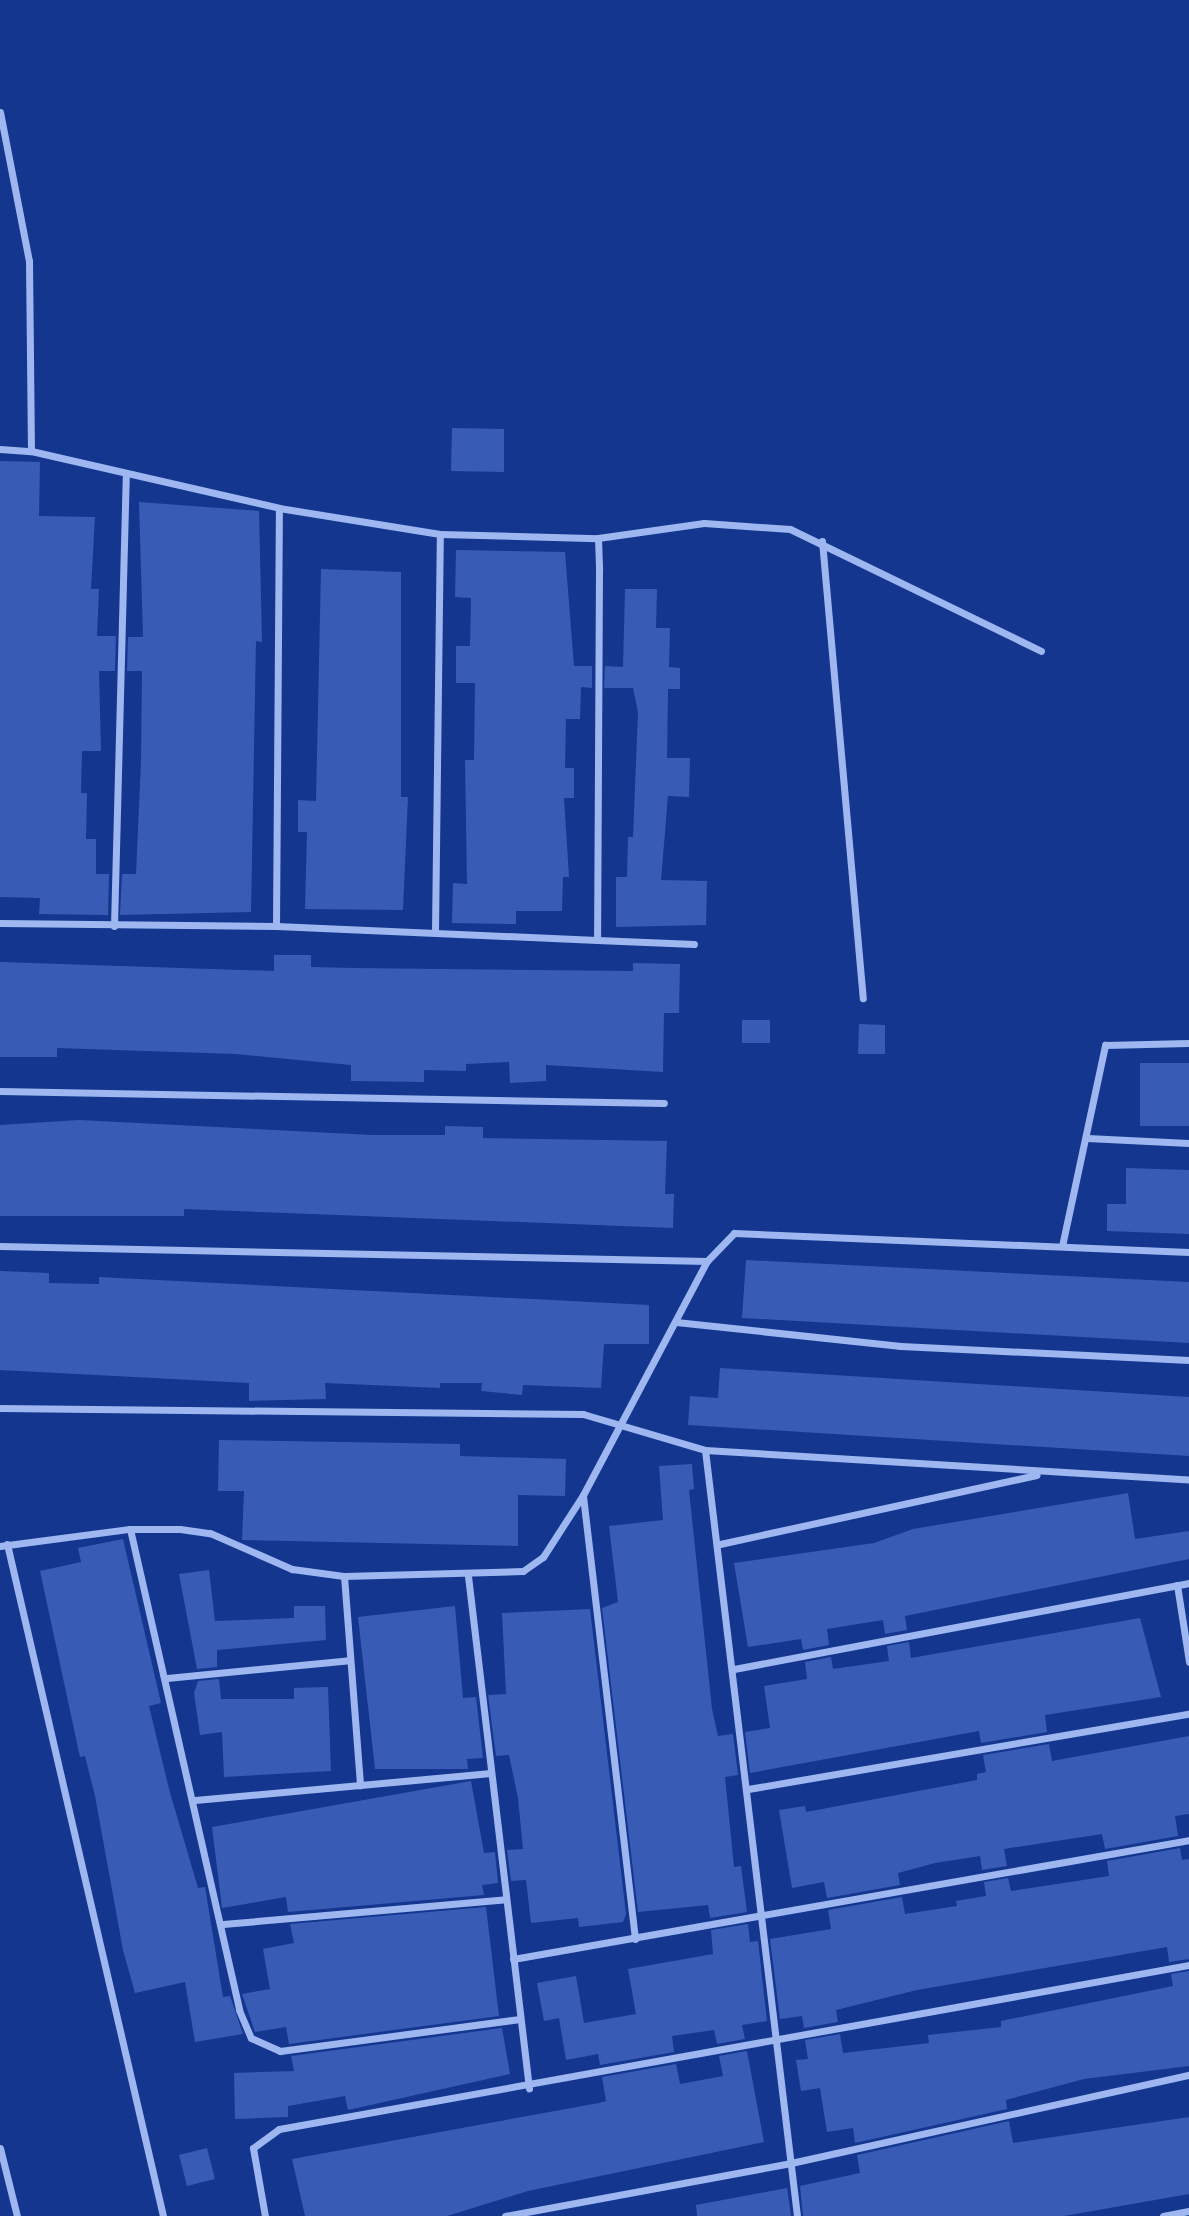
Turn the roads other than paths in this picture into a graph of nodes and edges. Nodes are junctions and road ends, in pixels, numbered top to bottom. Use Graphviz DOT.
graph roads {
  1 [pos="0,112"];
  2 [pos="0,449"];
  3 [pos="32,450"];
  4 [pos="126,476"];
  5 [pos="279,508"];
  6 [pos="440,534"];
  7 [pos="598,538"];
  8 [pos="822,541"];
  9 [pos="1041,651"];
  10 [pos="0,923"];
  11 [pos="114,926"];
  12 [pos="276,926"];
  13 [pos="435,932"];
  14 [pos="597,940"];
  15 [pos="694,944"];
  16 [pos="863,998"];
  17 [pos="1189,1043"];
  18 [pos="0,1091"];
  19 [pos="664,1103"];
  20 [pos="1087,1138"];
  21 [pos="1189,1143"];
  22 [pos="0,1246"];
  23 [pos="1062,1246"];
  24 [pos="1189,1252"];
  25 [pos="707,1261"];
  26 [pos="676,1322"];
  27 [pos="1189,1360"];
  28 [pos="0,1408"];
  29 [pos="620,1422"];
  30 [pos="705,1450"];
  31 [pos="1048,1473"];
  32 [pos="1189,1480"];
  33 [pos="583,1495"];
  34 [pos="130,1528"];
  35 [pos="720,1544"];
  36 [pos="4,1545"];
  37 [pos="344,1576"];
  38 [pos="468,1576"];
  39 [pos="1189,1583"];
  40 [pos="1177,1585"];
  41 [pos="349,1660"];
  42 [pos="1189,1662"];
  43 [pos="734,1669"];
  44 [pos="167,1678"];
  45 [pos="1189,1714"];
  46 [pos="491,1773"];
  47 [pos="360,1785"];
  48 [pos="748,1789"];
  49 [pos="195,1800"];
  50 [pos="1189,1840"];
  51 [pos="506,1899"];
  52 [pos="763,1920"];
  53 [pos="223,1924"];
  54 [pos="635,1939"];
  55 [pos="513,1959"];
  56 [pos="1189,1965"];
  57 [pos="520,2019"];
  58 [pos="777,2041"];
  59 [pos="1189,2075"];
  60 [pos="529,2088"];
  61 [pos="0,2151"];
  62 [pos="791,2164"];
  63 [pos="1189,2211"];
  64 [pos="17,2216"];
  65 [pos="163,2216"];
  66 [pos="265,2216"];
  67 [pos="505,2216"];
  68 [pos="797,2216"];
  69 [pos="1163,2216"];
  1 -- 3 [label="street"];
  2 -- 3 [label="street"];
  3 -- 4 [label="street"];
  4 -- 5 [label="street"];
  4 -- 11 [label="street"];
  5 -- 6 [label="street"];
  5 -- 12 [label="street"];
  6 -- 7 [label="street"];
  6 -- 13 [label="street"];
  7 -- 8 [label="street"];
  7 -- 14 [label="street"];
  8 -- 9 [label="street"];
  8 -- 16 [label="street"];
  10 -- 11 [label="street"];
  11 -- 12 [label="street"];
  12 -- 13 [label="street"];
  13 -- 14 [label="street"];
  14 -- 15 [label="street"];
  17 -- 20 [label="street"];
  18 -- 19 [label="street"];
  20 -- 21 [label="street"];
  20 -- 23 [label="street"];
  22 -- 25 [label="street"];
  23 -- 24 [label="street"];
  23 -- 25 [label="street"];
  25 -- 26 [label="street"];
  26 -- 27 [label="street"];
  26 -- 29 [label="street"];
  28 -- 29 [label="street"];
  29 -- 30 [label="street"];
  29 -- 33 [label="street"];
  30 -- 31 [label="street"];
  30 -- 35 [label="street"];
  31 -- 32 [label="street"];
  31 -- 35 [label="street"];
  33 -- 38 [label="street"];
  33 -- 54 [label="street"];
  34 -- 36 [label="street"];
  34 -- 37 [label="street"];
  34 -- 44 [label="street"];
  35 -- 43 [label="street"];
  36 -- 65 [label="street"];
  37 -- 38 [label="street"];
  37 -- 41 [label="street"];
  38 -- 46 [label="street"];
  39 -- 40 [label="street"];
  40 -- 42 [label="street"];
  40 -- 43 [label="street"];
  41 -- 44 [label="street"];
  41 -- 47 [label="street"];
  43 -- 48 [label="street"];
  44 -- 49 [label="street"];
  45 -- 48 [label="street"];
  46 -- 47 [label="street"];
  46 -- 51 [label="street"];
  47 -- 49 [label="street"];
  48 -- 52 [label="street"];
  49 -- 53 [label="street"];
  50 -- 52 [label="street"];
  51 -- 53 [label="street"];
  51 -- 55 [label="street"];
  52 -- 54 [label="street"];
  52 -- 58 [label="street"];
  53 -- 57 [label="street"];
  54 -- 55 [label="street"];
  55 -- 57 [label="street"];
  56 -- 58 [label="street"];
  57 -- 60 [label="street"];
  58 -- 60 [label="street"];
  58 -- 62 [label="street"];
  59 -- 62 [label="street"];
  60 -- 66 [label="street"];
  61 -- 64 [label="street"];
  62 -- 67 [label="street"];
  62 -- 68 [label="street"];
  63 -- 69 [label="street"];
}
